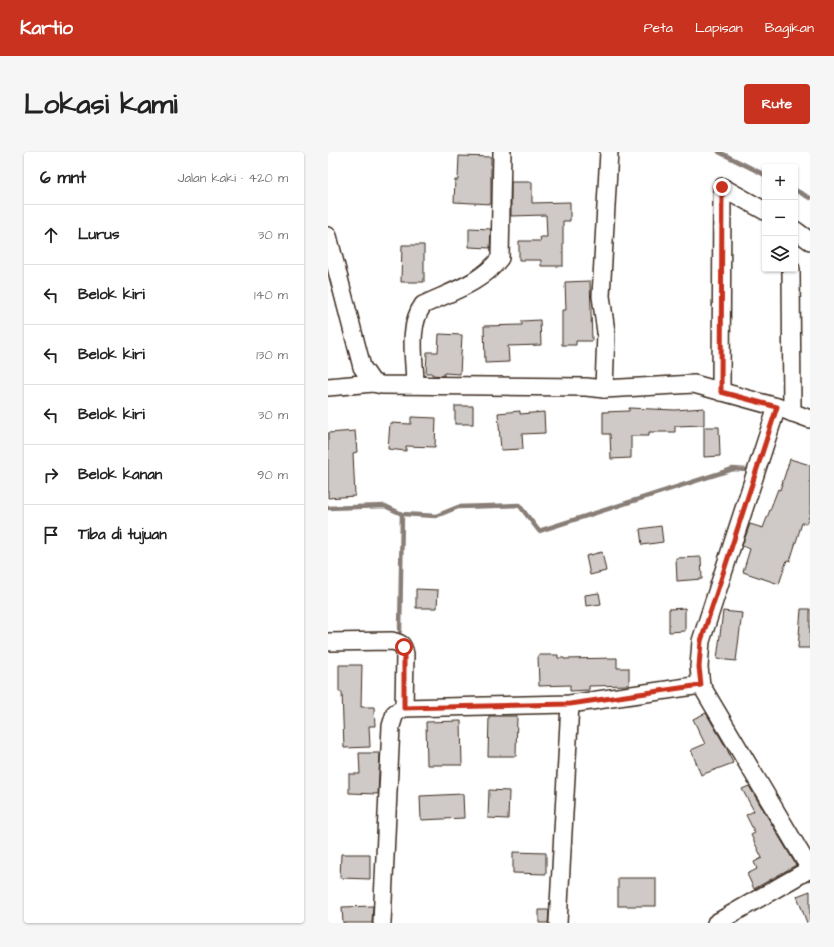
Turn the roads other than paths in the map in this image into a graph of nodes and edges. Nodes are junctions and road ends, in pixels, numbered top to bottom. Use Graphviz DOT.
graph roads {
  1 [pos="502,152"];
  2 [pos="609,152"];
  3 [pos="762,209"];
  4 [pos="798,232"];
  5 [pos="328,236"];
  6 [pos="810,241"];
  7 [pos="790,272"];
  8 [pos="373,383"];
  9 [pos="415,385"];
  10 [pos="328,387"];
  11 [pos="604,389"];
  12 [pos="721,392"];
  13 [pos="785,410"];
  14 [pos="810,419"];
  15 [pos="328,642"];
  16 [pos="701,685"];
  17 [pos="570,704"];
  18 [pos="404,708"];
  19 [pos="810,869"];
  20 [pos="382,923"];
  21 [pos="558,923"];
  22 [pos="716,923"];
  1 -- 9 [label="street"];
  2 -- 11 [label="street"];
  3 -- 12 [label="street"];
  4 -- 6 [label="street"];
  5 -- 8 [label="street"];
  7 -- 13 [label="street"];
  8 -- 9 [label="street"];
  8 -- 10 [label="street"];
  9 -- 11 [label="street"];
  11 -- 12 [label="street"];
  12 -- 13 [label="street"];
  13 -- 14 [label="street"];
  13 -- 16 [label="street"];
  15 -- 18 [label="street"];
  16 -- 17 [label="street"];
  16 -- 19 [label="street"];
  17 -- 18 [label="street"];
  17 -- 21 [label="street"];
  18 -- 20 [label="street"];
  19 -- 22 [label="street"];
}
